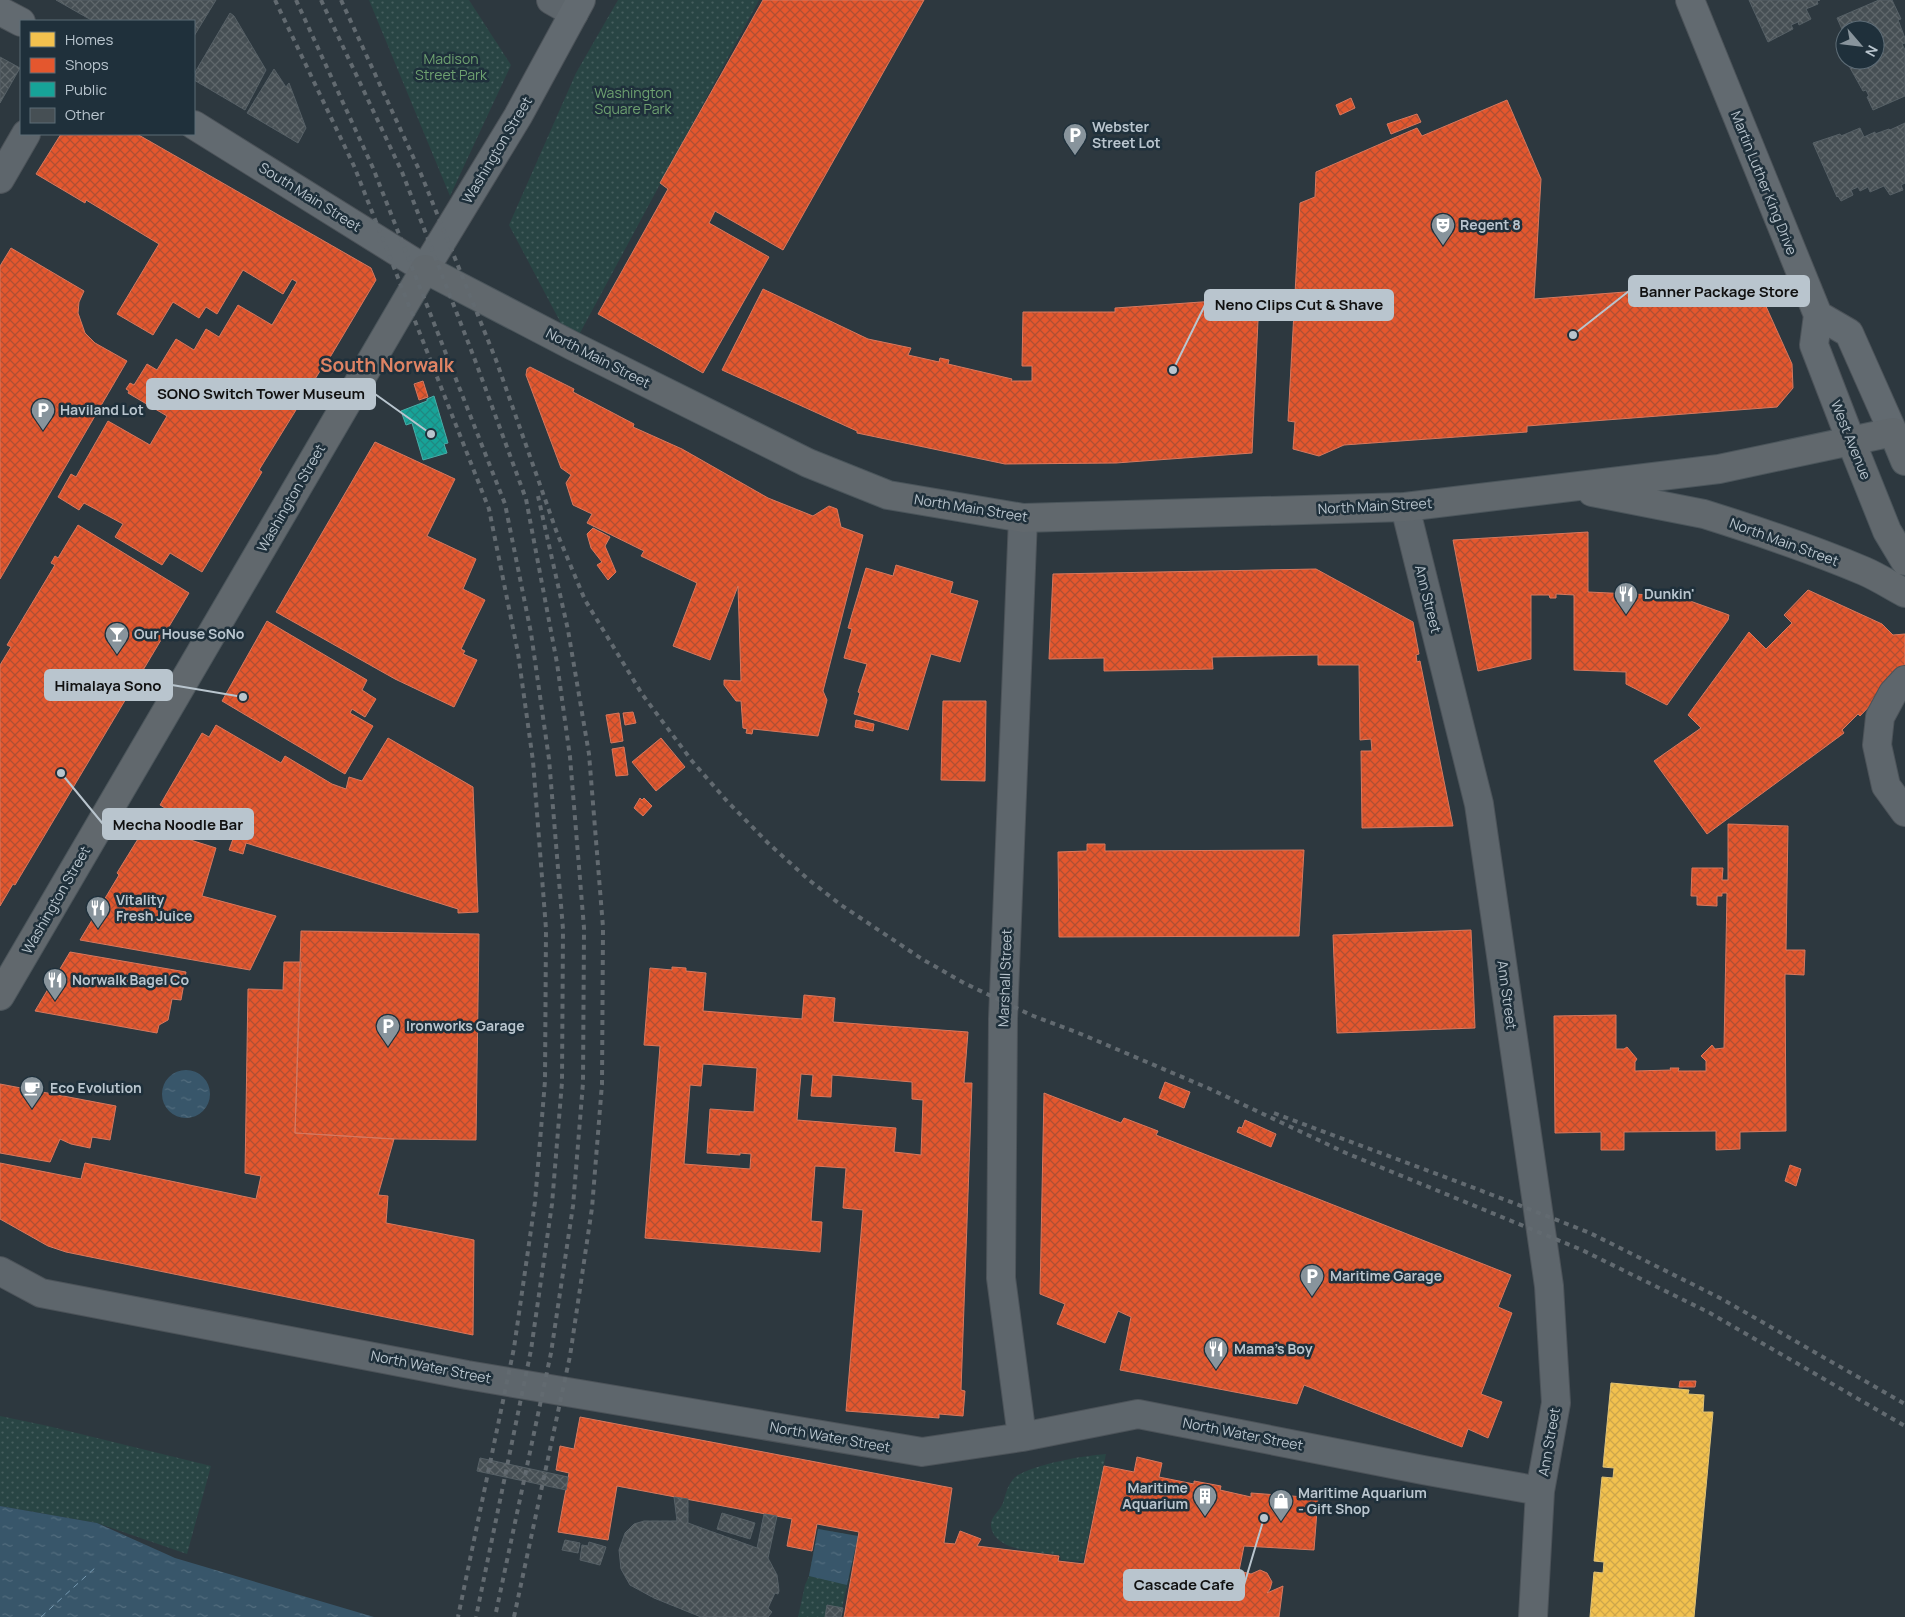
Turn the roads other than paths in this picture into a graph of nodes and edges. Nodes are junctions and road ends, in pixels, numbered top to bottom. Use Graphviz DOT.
graph roads {
  1 [pos="1690,0"];
  2 [pos="568,4"];
  3 [pos="0,11"];
  4 [pos="20,21"];
  5 [pos="195,126"];
  6 [pos="25,135"];
  7 [pos="0,179"];
  8 [pos="425,269"];
  9 [pos="1818,315"];
  10 [pos="1893,432"];
  11 [pos="1851,441"];
  12 [pos="1905,461"];
  13 [pos="1569,487"];
  14 [pos="1405,507"];
  15 [pos="1023,518"];
  16 [pos="1905,561"];
  17 [pos="1905,593"];
  18 [pos="1905,680"];
  19 [pos="1905,812"];
  20 [pos="0,996"];
  21 [pos="0,1270"];
  22 [pos="1022,1436"];
  23 [pos="1540,1490"];
  24 [pos="1533,1617"];
  1 -- 9 [label="main road, Martin Luther King Drive"];
  2 -- 8 [label="main road, Washington Street"];
  3 -- 4 [label="main road"];
  5 -- 8 [label="main road, South Main Street"];
  6 -- 7 [label="street"];
  8 -- 15 [label="main road, North Main Street"];
  8 -- 20 [label="main road, Washington Street"];
  9 -- 10 [label="main road"];
  9 -- 11 [label="main road, West Avenue"];
  10 -- 11 [label="main road, North Main Street"];
  10 -- 12 [label="main road"];
  11 -- 13 [label="main road, North Main Street"];
  11 -- 16 [label="main road, West Avenue"];
  13 -- 14 [label="main road, North Main Street"];
  13 -- 17 [label="main road, North Main Street"];
  14 -- 15 [label="main road, North Main Street"];
  14 -- 23 [label="street, Ann Street"];
  15 -- 22 [label="street, Marshall Street"];
  18 -- 19 [label="street"];
  21 -- 22 [label="street, North Water Street"];
  22 -- 23 [label="street, North Water Street"];
  23 -- 24 [label="street"];
}
